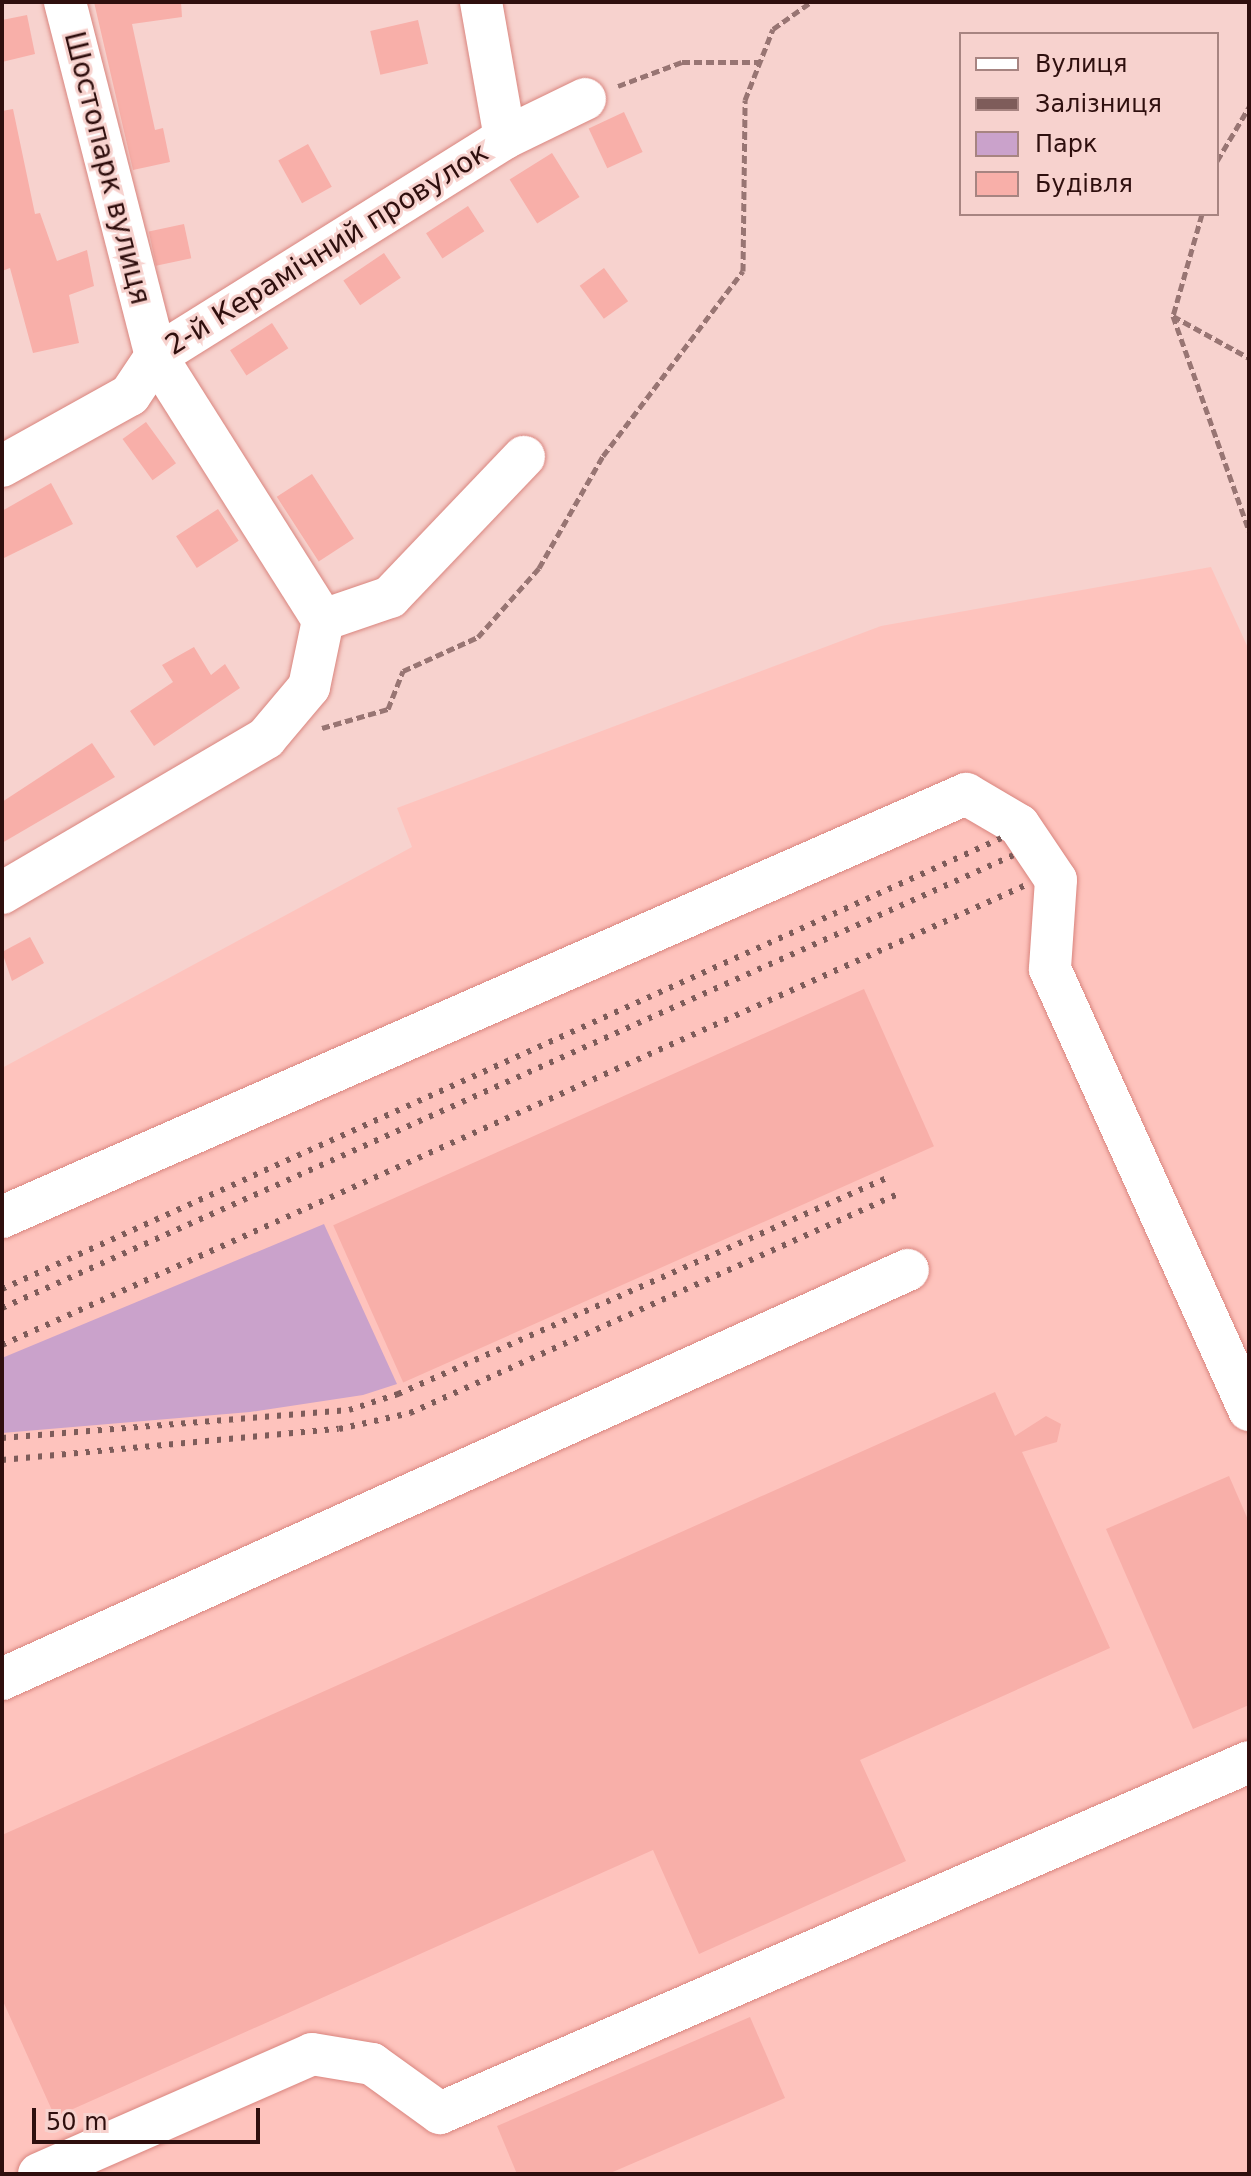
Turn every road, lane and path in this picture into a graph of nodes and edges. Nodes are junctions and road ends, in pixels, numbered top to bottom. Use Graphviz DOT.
graph roads {
  1 [pos="65,2"];
  2 [pos="481,2"];
  3 [pos="811,2"];
  4 [pos="760,62"];
  5 [pos="585,99"];
  6 [pos="1249,107"];
  7 [pos="505,138"];
  8 [pos="1219,158"];
  9 [pos="1201,216"];
  10 [pos="1173,316"];
  11 [pos="156,356"];
  12 [pos="1249,358"];
  13 [pos="524,457"];
  14 [pos="2,466"];
  15 [pos="1249,531"];
  16 [pos="323,620"];
  17 [pos="266,738"];
  18 [pos="2,893"];
  19 [pos="2,1217"];
  20 [pos="908,1270"];
  21 [pos="1249,1410"];
  22 [pos="2,1679"];
  23 [pos="1249,1762"];
  24 [pos="39,2174"];
  1 -- 11 [label="street, Шостопарк вулиця"];
  2 -- 7 [label="street"];
  3 -- 4 [label="path"];
  4 -- 5 [label="path"];
  4 -- 17 [label="path"];
  5 -- 7 [label="street, 2-й Керамічний провулок"];
  6 -- 8 [label="path"];
  7 -- 11 [label="street, 2-й Керамічний провулок"];
  9 -- 10 [label="path"];
  10 -- 12 [label="path"];
  10 -- 15 [label="path"];
  11 -- 14 [label="street, 2-й Керамічний провулок"];
  11 -- 16 [label="street, Шостопарк вулиця"];
  13 -- 16 [label="street"];
  16 -- 17 [label="street"];
  17 -- 18 [label="street"];
  19 -- 21 [label="street"];
  20 -- 22 [label="street"];
  23 -- 24 [label="street"];
}
